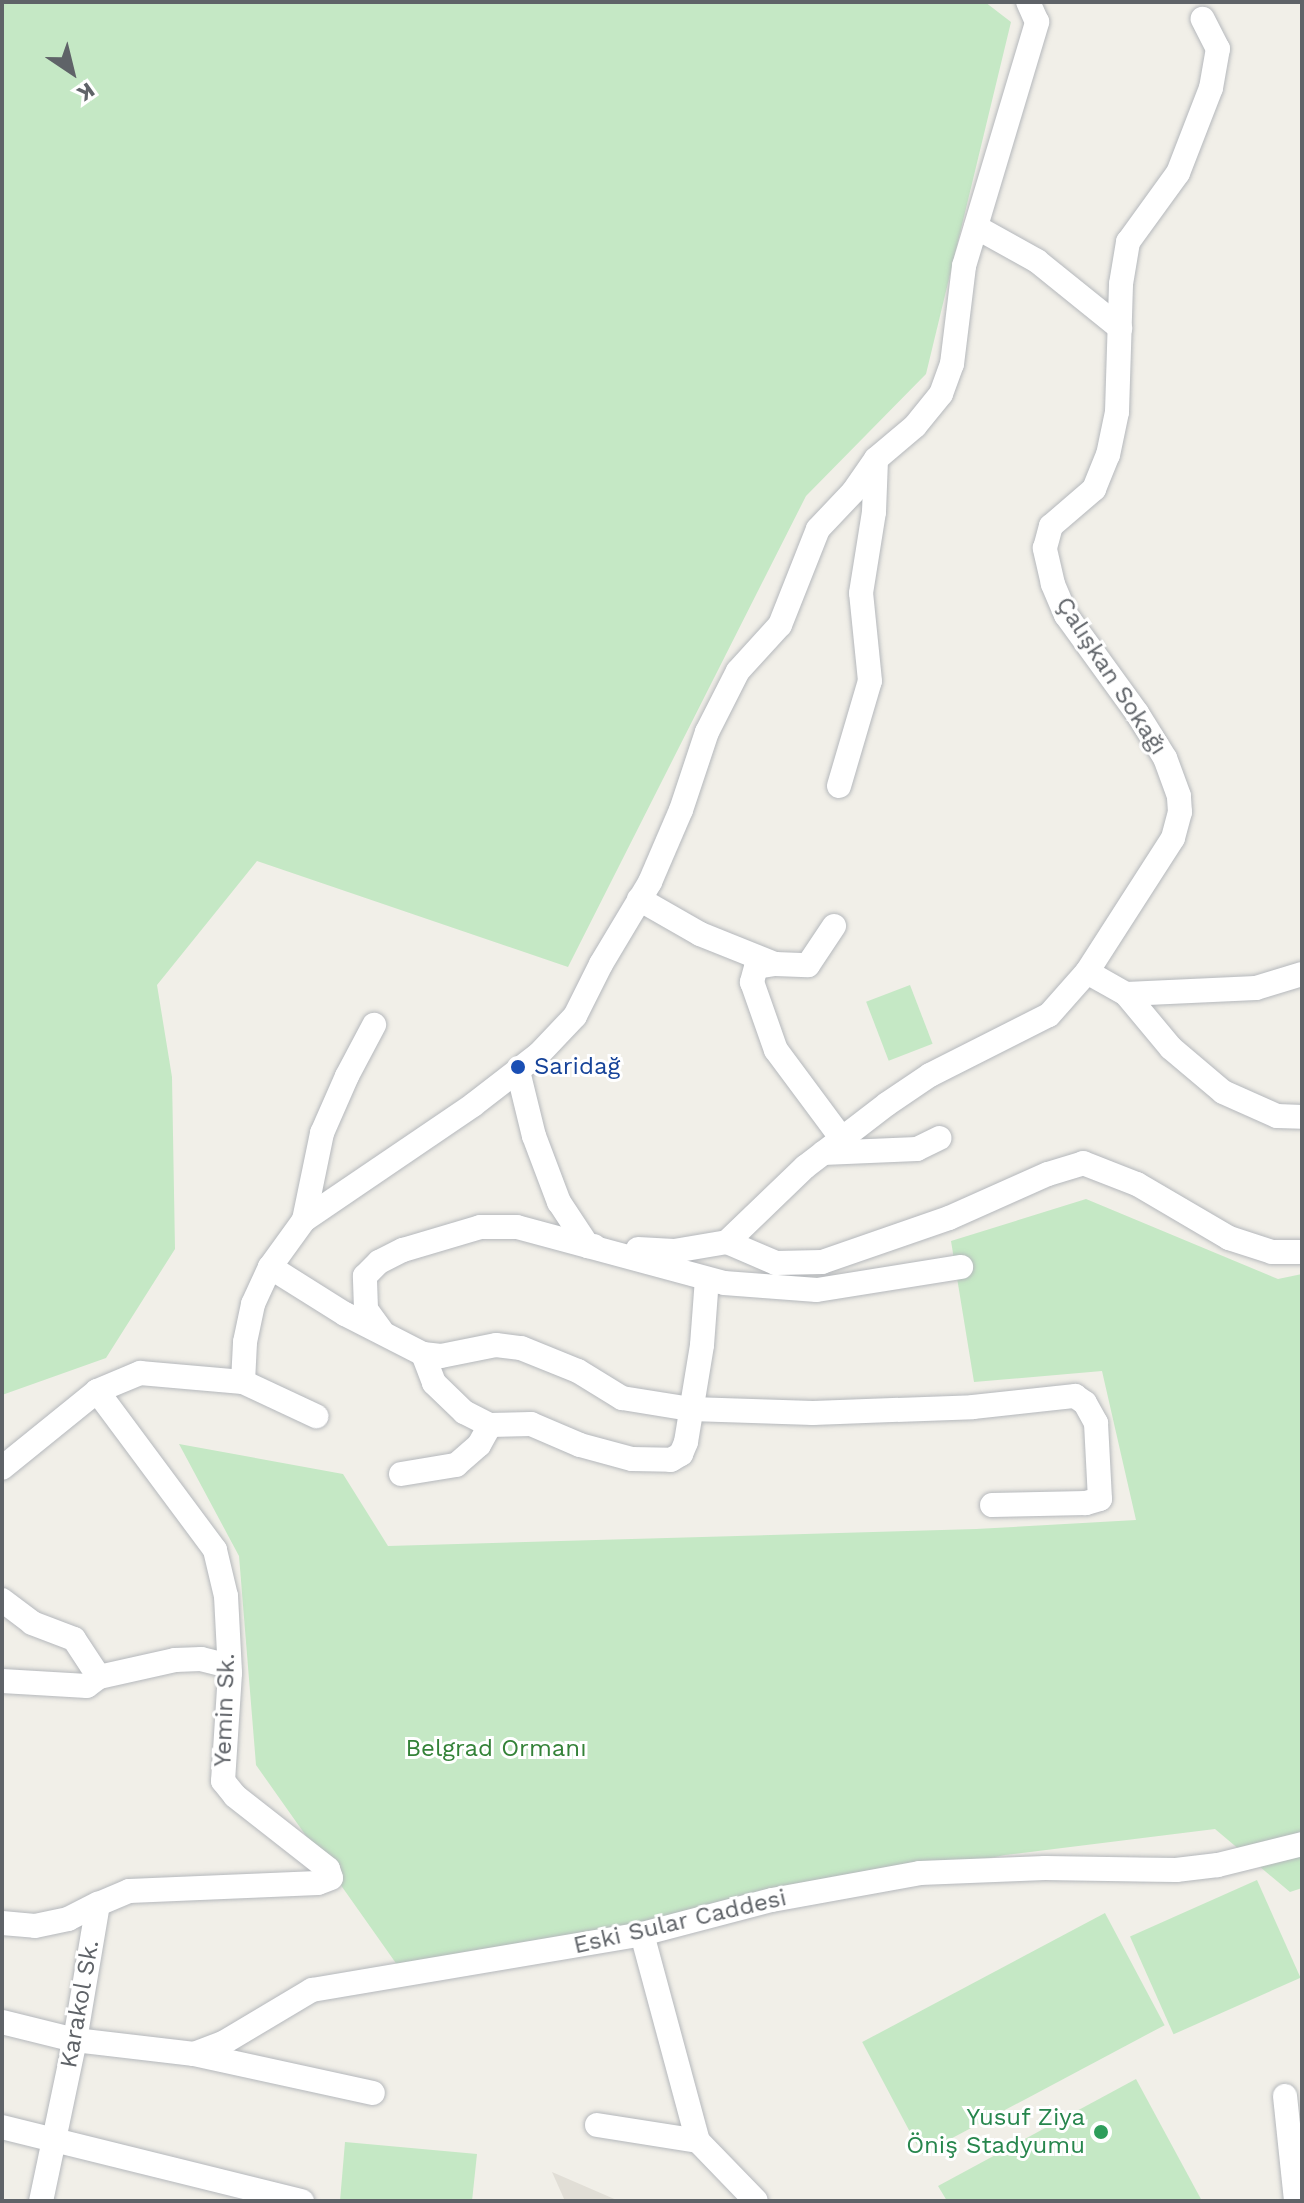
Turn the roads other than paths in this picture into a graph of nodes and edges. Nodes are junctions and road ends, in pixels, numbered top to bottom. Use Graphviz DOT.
graph roads {
  1 [pos="1028,2"];
  2 [pos="1203,19"];
  3 [pos="976,227"];
  4 [pos="1120,328"];
  5 [pos="876,459"];
  6 [pos="839,786"];
  7 [pos="639,899"];
  8 [pos="834,926"];
  9 [pos="775,964"];
  10 [pos="1087,972"];
  11 [pos="1302,974"];
  12 [pos="1126,994"];
  13 [pos="374,1025"];
  14 [pos="518,1071"];
  15 [pos="1302,1117"];
  16 [pos="940,1138"];
  17 [pos="833,1146"];
  18 [pos="304,1220"];
  19 [pos="727,1242"];
  20 [pos="588,1246"];
  21 [pos="1302,1252"];
  22 [pos="270,1267"];
  23 [pos="961,1267"];
  24 [pos="707,1279"];
  25 [pos="381,1330"];
  26 [pos="423,1354"];
  27 [pos="243,1382"];
  28 [pos="97,1391"];
  29 [pos="691,1409"];
  30 [pos="316,1416"];
  31 [pos="490,1425"];
  32 [pos="2,1468"];
  33 [pos="401,1474"];
  34 [pos="992,1505"];
  35 [pos="2,1600"];
  36 [pos="229,1666"];
  37 [pos="99,1677"];
  38 [pos="2,1681"];
  39 [pos="1302,1844"];
  40 [pos="98,1904"];
  41 [pos="2,1923"];
  42 [pos="642,1934"];
  43 [pos="2,2022"];
  44 [pos="75,2040"];
  45 [pos="194,2054"];
  46 [pos="373,2093"];
  47 [pos="1285,2096"];
  48 [pos="597,2125"];
  49 [pos="2,2127"];
  50 [pos="55,2139"];
  51 [pos="698,2141"];
  52 [pos="41,2201"];
  53 [pos="302,2201"];
  54 [pos="756,2201"];
  55 [pos="1296,2201"];
  1 -- 3 [label="street"];
  2 -- 4 [label="street, Çalışkan Sokağı"];
  3 -- 4 [label="street"];
  3 -- 5 [label="street"];
  4 -- 10 [label="street, Çalışkan Sokağı"];
  5 -- 6 [label="street"];
  5 -- 7 [label="street"];
  7 -- 9 [label="street"];
  7 -- 14 [label="street"];
  8 -- 9 [label="street"];
  9 -- 17 [label="street"];
  10 -- 12 [label="street"];
  10 -- 17 [label="street, Çalışkan Sokağı"];
  11 -- 12 [label="street"];
  12 -- 15 [label="street"];
  13 -- 18 [label="street"];
  14 -- 18 [label="street"];
  14 -- 20 [label="street"];
  16 -- 17 [label="street"];
  17 -- 19 [label="street, Çalışkan Sokağı"];
  18 -- 22 [label="street"];
  19 -- 20 [label="street"];
  19 -- 21 [label="street"];
  20 -- 24 [label="street"];
  20 -- 25 [label="street"];
  22 -- 25 [label="street"];
  22 -- 27 [label="street"];
  23 -- 24 [label="street"];
  24 -- 29 [label="street"];
  25 -- 26 [label="street"];
  26 -- 29 [label="street"];
  26 -- 31 [label="street"];
  27 -- 28 [label="street"];
  27 -- 30 [label="street"];
  28 -- 32 [label="street"];
  28 -- 36 [label="street, Yemin Sk."];
  29 -- 31 [label="street"];
  29 -- 34 [label="street"];
  31 -- 33 [label="street"];
  35 -- 37 [label="street"];
  36 -- 37 [label="street"];
  36 -- 40 [label="street, Yemin Sk."];
  37 -- 38 [label="street"];
  39 -- 42 [label="street, Eski Sular Caddesi"];
  40 -- 41 [label="street, Karakol Sk."];
  40 -- 44 [label="street, Karakol Sk."];
  42 -- 45 [label="street, Eski Sular Caddesi"];
  42 -- 51 [label="street"];
  43 -- 44 [label="street, Eski Sular Caddesi"];
  44 -- 45 [label="street, Eski Sular Caddesi"];
  44 -- 50 [label="street, Karakol Sk."];
  45 -- 46 [label="street"];
  47 -- 55 [label="street"];
  48 -- 51 [label="street"];
  49 -- 50 [label="street"];
  50 -- 52 [label="street, Karakol Sk."];
  50 -- 53 [label="street"];
  51 -- 54 [label="street"];
}
